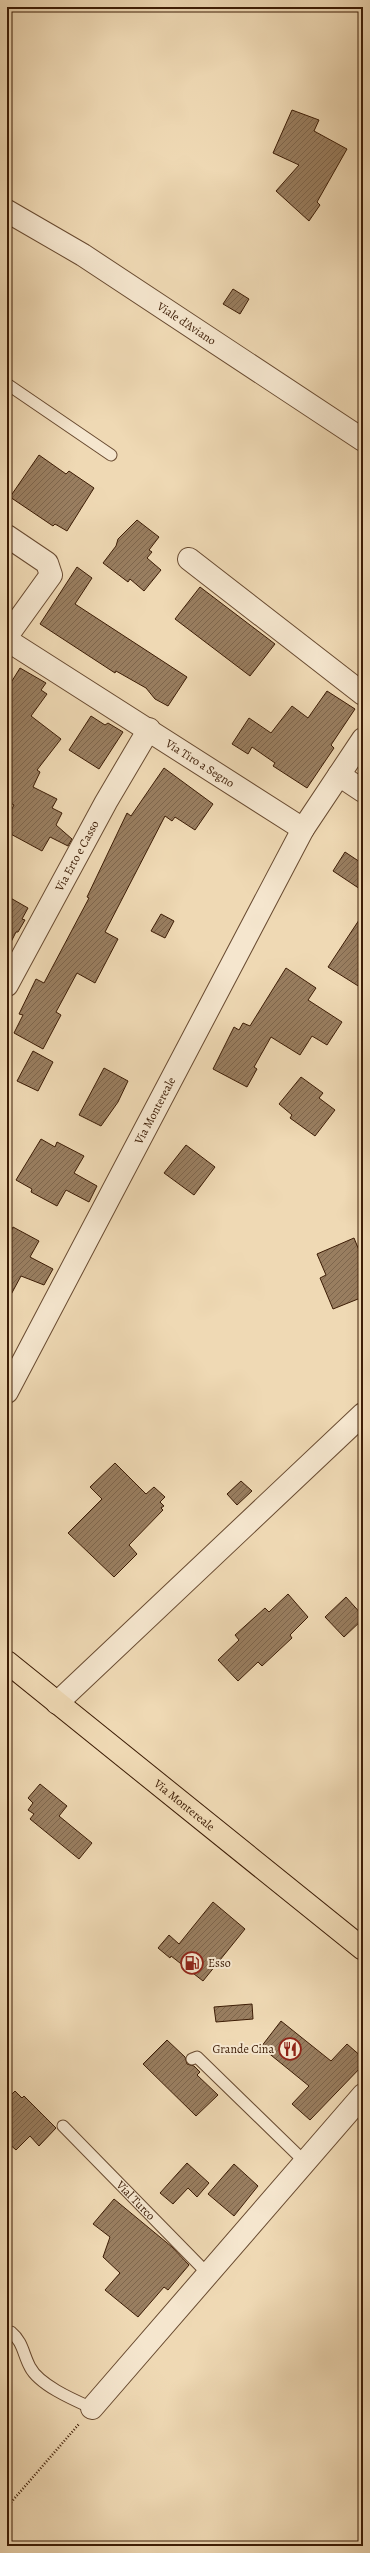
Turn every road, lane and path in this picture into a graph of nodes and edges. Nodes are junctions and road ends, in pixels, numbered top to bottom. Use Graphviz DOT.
graph roads {
  1 [pos="7,211"];
  2 [pos="7,384"];
  3 [pos="363,440"];
  4 [pos="111,455"];
  5 [pos="7,536"];
  6 [pos="189,559"];
  7 [pos="7,636"];
  8 [pos="7,640"];
  9 [pos="363,694"];
  10 [pos="149,729"];
  11 [pos="363,739"];
  12 [pos="339,775"];
  13 [pos="363,790"];
  14 [pos="303,828"];
  15 [pos="7,984"];
  16 [pos="7,1392"];
  17 [pos="363,1414"];
  18 [pos="7,1662"];
  19 [pos="57,1703"];
  20 [pos="363,1949"];
  21 [pos="192,2059"];
  22 [pos="363,2095"];
  23 [pos="63,2126"];
  24 [pos="305,2162"];
  25 [pos="208,2274"];
  26 [pos="11,2332"];
  27 [pos="92,2408"];
  28 [pos="7,2507"];
  1 -- 3 [label="street, Viale d'Aviano"];
  2 -- 4 [label="lane"];
  5 -- 7 [label="street"];
  6 -- 9 [label="street"];
  8 -- 10 [label="street, Via Tiro a Segno"];
  10 -- 14 [label="street, Via Tiro a Segno"];
  10 -- 15 [label="street, Via Erto e Casso"];
  11 -- 12 [label="street"];
  12 -- 13 [label="street"];
  12 -- 14 [label="street"];
  14 -- 16 [label="street, Via Montereale"];
  17 -- 19 [label="street"];
  18 -- 19 [label="main road, Via Montereale"];
  19 -- 20 [label="main road, Via Montereale"];
  21 -- 24 [label="lane"];
  22 -- 24 [label="street"];
  23 -- 25 [label="lane, Vial Turco"];
  24 -- 25 [label="street"];
  25 -- 27 [label="street"];
  26 -- 27 [label="lane"];
  27 -- 28 [label="path"];
}
